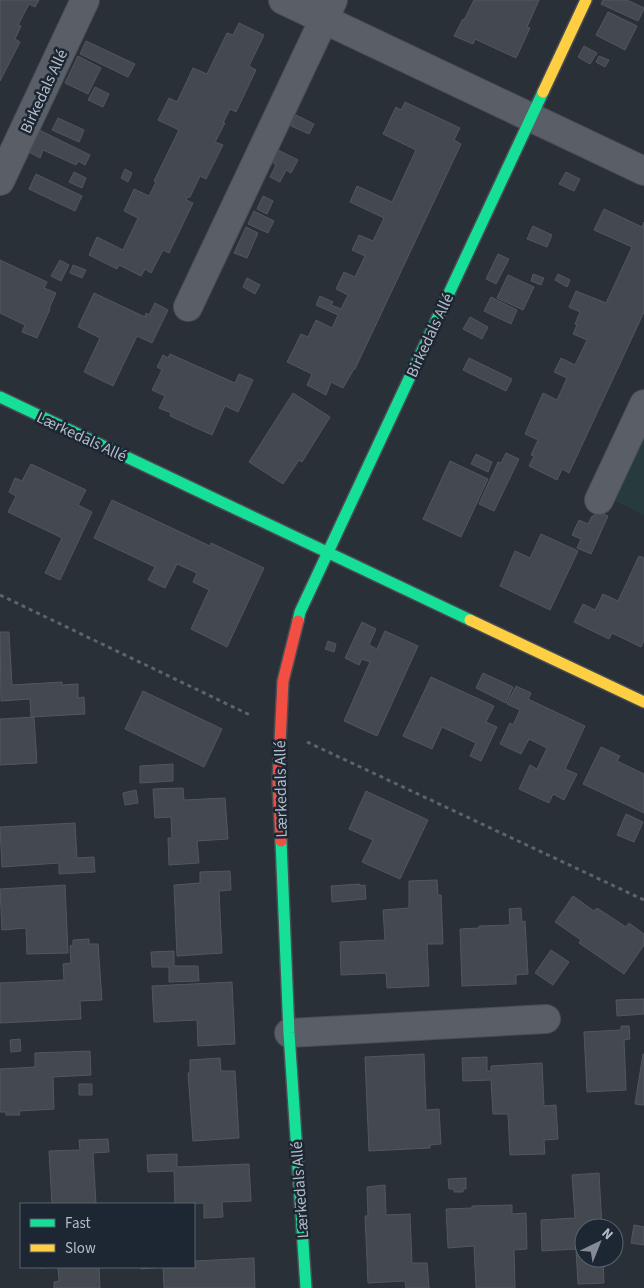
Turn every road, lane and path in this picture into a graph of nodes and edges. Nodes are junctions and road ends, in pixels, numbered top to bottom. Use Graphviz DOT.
graph roads {
  1 [pos="85,0"];
  2 [pos="283,0"];
  3 [pos="586,0"];
  4 [pos="329,10"];
  5 [pos="531,117"];
  6 [pos="644,171"];
  7 [pos="0,181"];
  8 [pos="188,307"];
  9 [pos="0,397"];
  10 [pos="644,404"];
  11 [pos="599,500"];
  12 [pos="327,553"];
  13 [pos="0,595"];
  14 [pos="644,702"];
  15 [pos="280,729"];
  16 [pos="644,900"];
  17 [pos="546,1019"];
  18 [pos="289,1033"];
  19 [pos="306,1288"];
  1 -- 7 [label="street, Birkedals Allé"];
  2 -- 4 [label="street"];
  3 -- 5 [label="street, Birkedals Allé"];
  4 -- 5 [label="street"];
  4 -- 8 [label="street"];
  5 -- 6 [label="street"];
  5 -- 12 [label="street, Birkedals Allé"];
  9 -- 12 [label="street, Lærkedals Allé"];
  10 -- 11 [label="street"];
  12 -- 14 [label="street, Lærkedals Allé"];
  12 -- 15 [label="street, Lærkedals Allé"];
  13 -- 15 [label="path"];
  15 -- 16 [label="path"];
  15 -- 18 [label="street, Lærkedals Allé"];
  17 -- 18 [label="street"];
  18 -- 19 [label="street, Lærkedals Allé"];
}
